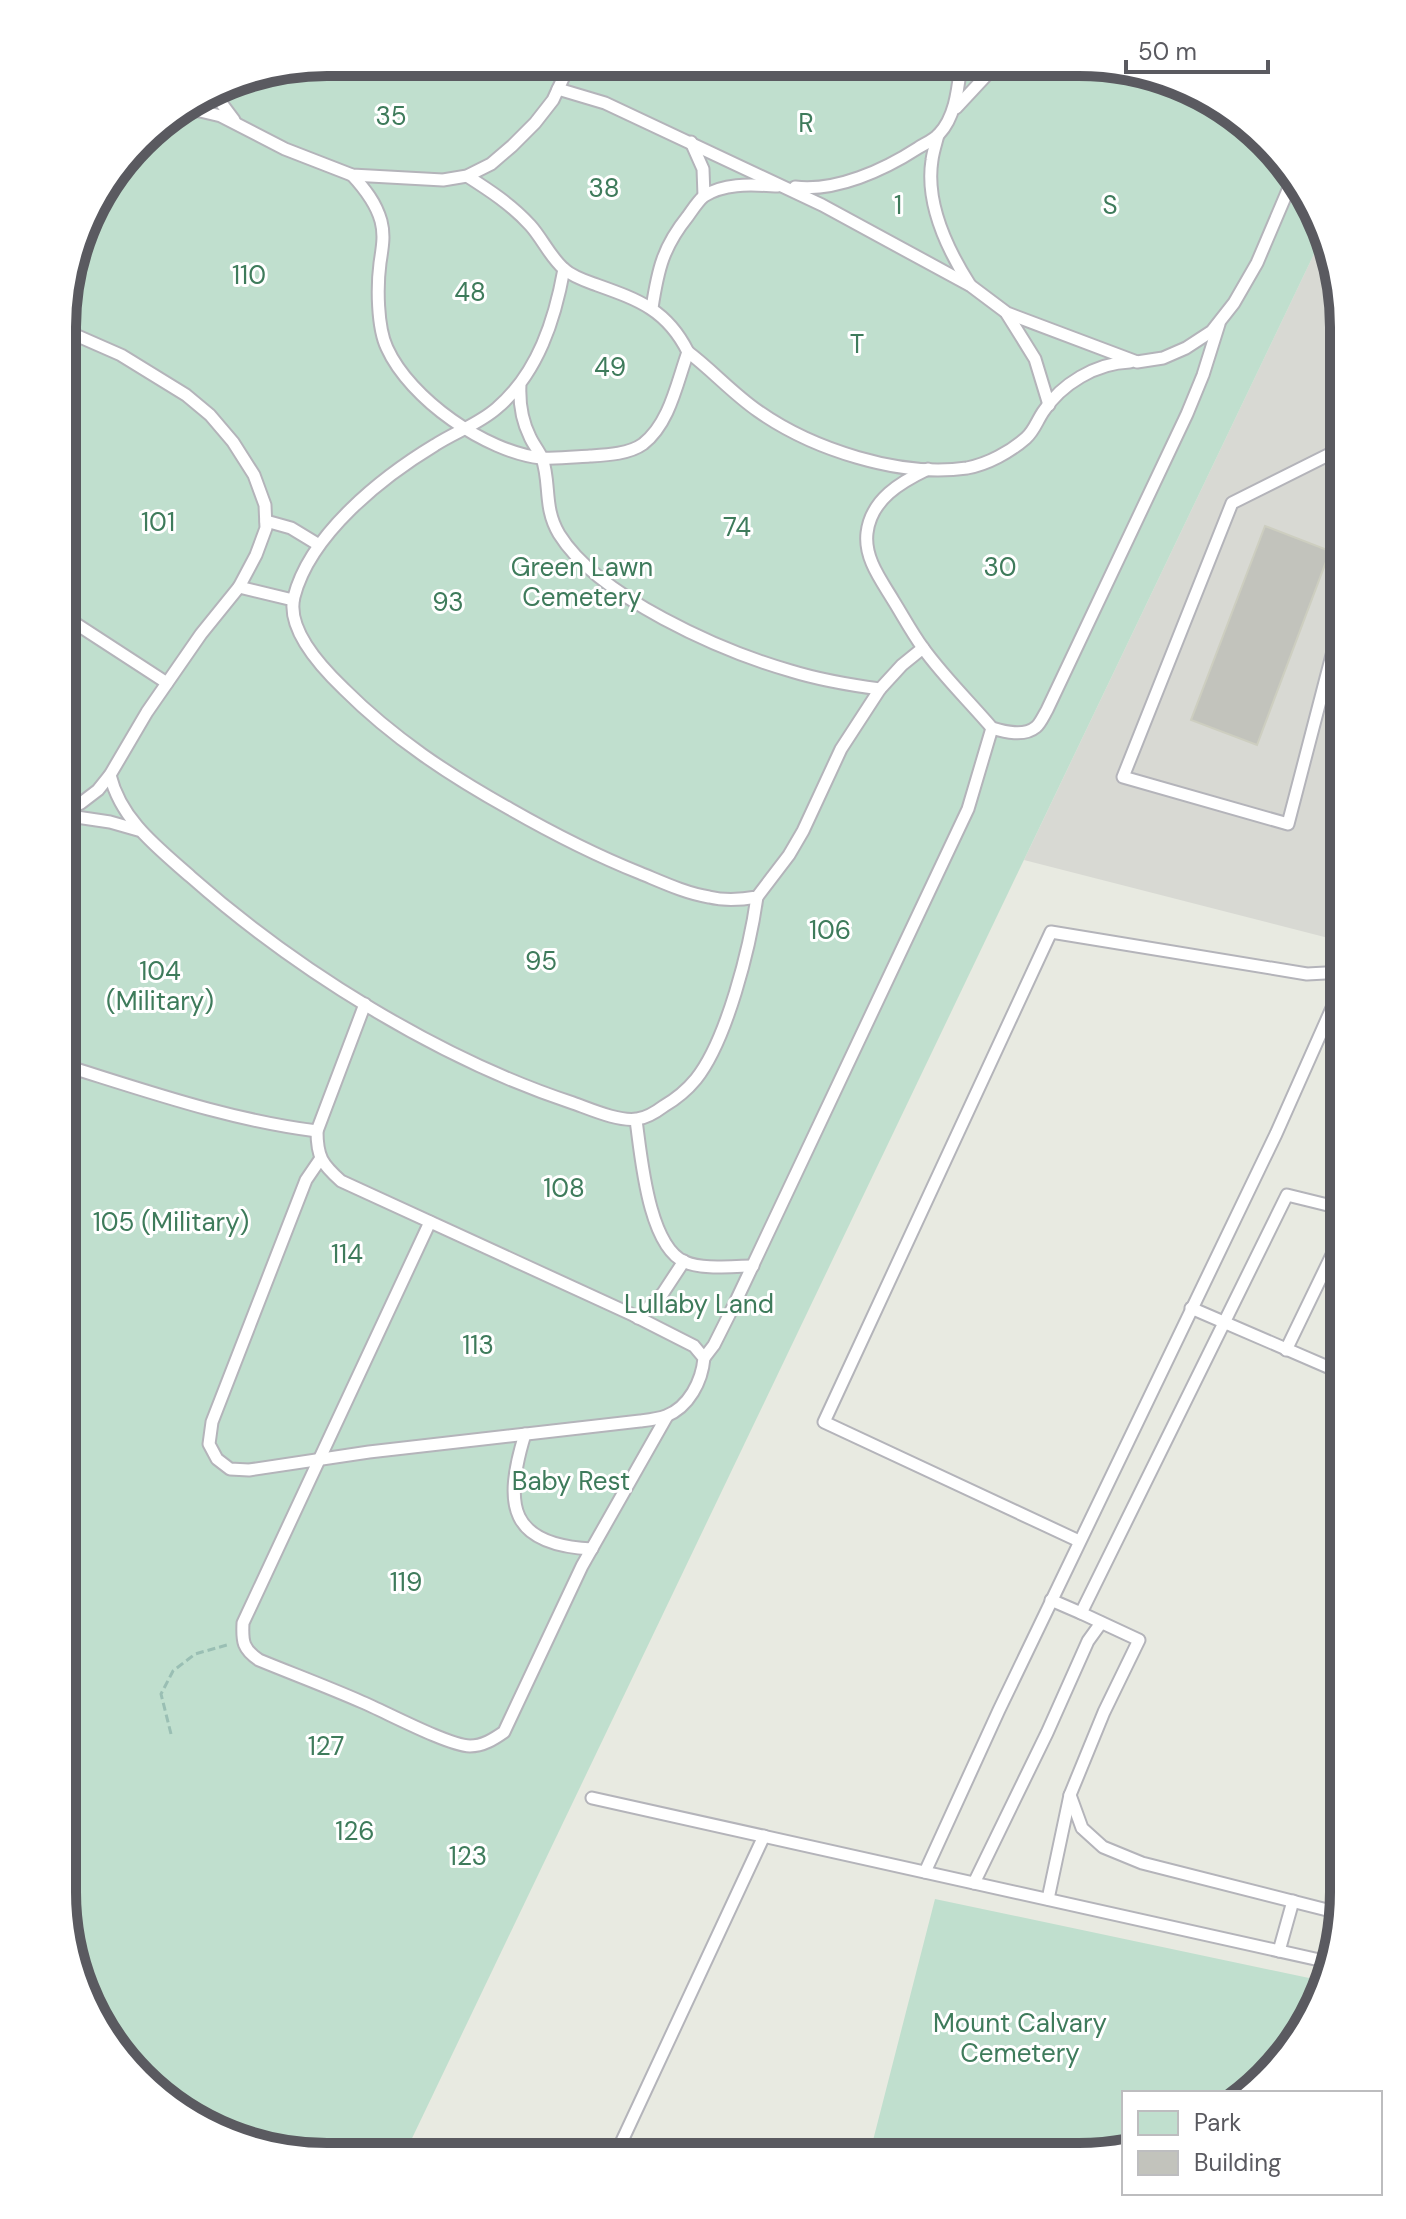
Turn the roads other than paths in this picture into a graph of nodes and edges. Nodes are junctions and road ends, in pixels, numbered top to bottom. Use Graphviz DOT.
graph roads {
  1 [pos="564,76"];
  2 [pos="959,76"];
  3 [pos="984,76"];
  4 [pos="558,89"];
  5 [pos="220,100"];
  6 [pos="200,111"];
  7 [pos="951,114"];
  8 [pos="237,124"];
  9 [pos="938,135"];
  10 [pos="691,142"];
  11 [pos="352,175"];
  12 [pos="467,176"];
  13 [pos="783,186"];
  14 [pos="1288,189"];
  15 [pos="704,196"];
  16 [pos="564,269"];
  17 [pos="971,286"];
  18 [pos="652,308"];
  19 [pos="1007,313"];
  20 [pos="1220,319"];
  21 [pos="76,335"];
  22 [pos="688,352"];
  23 [pos="1137,362"];
  24 [pos="520,384"];
  25 [pos="1049,405"];
  26 [pos="464,428"];
  27 [pos="1330,454"];
  28 [pos="542,458"];
  29 [pos="928,469"];
  30 [pos="266,521"];
  31 [pos="319,545"];
  32 [pos="239,587"];
  33 [pos="293,600"];
  34 [pos="76,624"];
  35 [pos="923,648"];
  36 [pos="1330,664"];
  37 [pos="167,683"];
  38 [pos="880,689"];
  39 [pos="992,728"];
  40 [pos="110,775"];
  41 [pos="76,806"];
  42 [pos="76,815"];
  43 [pos="139,830"];
  44 [pos="757,897"];
  45 [pos="1330,973"];
  46 [pos="365,1004"];
  47 [pos="1330,1013"];
  48 [pos="76,1069"];
  49 [pos="636,1120"];
  50 [pos="317,1131"];
  51 [pos="321,1158"];
  52 [pos="1329,1205"];
  53 [pos="430,1222"];
  54 [pos="1329,1260"];
  55 [pos="684,1261"];
  56 [pos="753,1266"];
  57 [pos="1191,1308"];
  58 [pos="638,1318"];
  59 [pos="1225,1323"];
  60 [pos="1286,1350"];
  61 [pos="704,1358"];
  62 [pos="1329,1368"];
  63 [pos="667,1416"];
  64 [pos="525,1434"];
  65 [pos="318,1460"];
  66 [pos="1079,1541"];
  67 [pos="592,1549"];
  68 [pos="1051,1600"];
  69 [pos="1081,1613"];
  70 [pos="1101,1623"];
  71 [pos="1070,1795"];
  72 [pos="592,1798"];
  73 [pos="764,1836"];
  74 [pos="925,1872"];
  75 [pos="974,1883"];
  76 [pos="1048,1899"];
  77 [pos="1293,1901"];
  78 [pos="1329,1910"];
  79 [pos="1279,1951"];
  80 [pos="1320,1960"];
  81 [pos="621,2143"];
  1 -- 4 [label="lane"];
  2 -- 7 [label="lane"];
  3 -- 7 [label="lane"];
  4 -- 10 [label="lane"];
  4 -- 12 [label="lane"];
  5 -- 8 [label="lane"];
  6 -- 8 [label="lane"];
  7 -- 9 [label="lane"];
  8 -- 11 [label="lane"];
  9 -- 13 [label="lane"];
  9 -- 17 [label="lane"];
  10 -- 13 [label="lane"];
  10 -- 15 [label="lane"];
  11 -- 12 [label="lane"];
  11 -- 26 [label="lane"];
  12 -- 16 [label="lane"];
  13 -- 15 [label="lane"];
  13 -- 17 [label="lane"];
  14 -- 20 [label="lane"];
  15 -- 18 [label="lane"];
  16 -- 18 [label="lane"];
  16 -- 24 [label="lane"];
  17 -- 19 [label="lane"];
  18 -- 22 [label="lane"];
  19 -- 23 [label="lane"];
  19 -- 25 [label="lane"];
  20 -- 23 [label="lane"];
  20 -- 39 [label="lane"];
  21 -- 30 [label="lane"];
  22 -- 28 [label="lane"];
  22 -- 29 [label="lane"];
  23 -- 25 [label="lane"];
  24 -- 26 [label="lane"];
  24 -- 28 [label="lane"];
  25 -- 29 [label="lane"];
  26 -- 28 [label="lane"];
  26 -- 31 [label="lane"];
  27 -- 36 [label="lane"];
  28 -- 38 [label="lane"];
  29 -- 35 [label="lane"];
  30 -- 31 [label="lane"];
  30 -- 32 [label="lane"];
  31 -- 33 [label="lane"];
  32 -- 33 [label="lane"];
  32 -- 37 [label="lane"];
  33 -- 44 [label="lane"];
  34 -- 37 [label="lane"];
  35 -- 38 [label="lane"];
  35 -- 39 [label="lane"];
  37 -- 40 [label="lane"];
  38 -- 44 [label="lane"];
  39 -- 56 [label="lane"];
  40 -- 41 [label="lane"];
  40 -- 43 [label="lane"];
  42 -- 43 [label="lane"];
  43 -- 46 [label="lane"];
  44 -- 49 [label="lane"];
  45 -- 66 [label="lane"];
  46 -- 49 [label="lane"];
  46 -- 50 [label="lane"];
  47 -- 57 [label="lane"];
  48 -- 50 [label="lane"];
  49 -- 55 [label="lane"];
  50 -- 51 [label="lane"];
  51 -- 53 [label="lane"];
  51 -- 65 [label="lane"];
  52 -- 59 [label="lane"];
  53 -- 58 [label="lane"];
  53 -- 65 [label="lane"];
  54 -- 60 [label="lane"];
  55 -- 56 [label="lane"];
  55 -- 58 [label="lane"];
  56 -- 61 [label="lane"];
  57 -- 59 [label="lane"];
  57 -- 66 [label="lane"];
  58 -- 61 [label="lane"];
  59 -- 60 [label="lane"];
  59 -- 69 [label="lane"];
  60 -- 62 [label="lane"];
  61 -- 63 [label="lane"];
  63 -- 64 [label="lane"];
  63 -- 67 [label="lane"];
  64 -- 65 [label="lane"];
  64 -- 67 [label="lane"];
  65 -- 67 [label="lane"];
  66 -- 68 [label="lane"];
  68 -- 69 [label="lane"];
  68 -- 74 [label="lane"];
  69 -- 70 [label="lane"];
  70 -- 71 [label="lane"];
  70 -- 75 [label="lane"];
  71 -- 76 [label="lane"];
  71 -- 77 [label="lane"];
  72 -- 73 [label="lane"];
  73 -- 74 [label="lane"];
  73 -- 81 [label="lane"];
  74 -- 75 [label="lane"];
  75 -- 76 [label="lane"];
  76 -- 79 [label="lane"];
  77 -- 78 [label="lane"];
  77 -- 79 [label="lane"];
  79 -- 80 [label="lane"];
}
